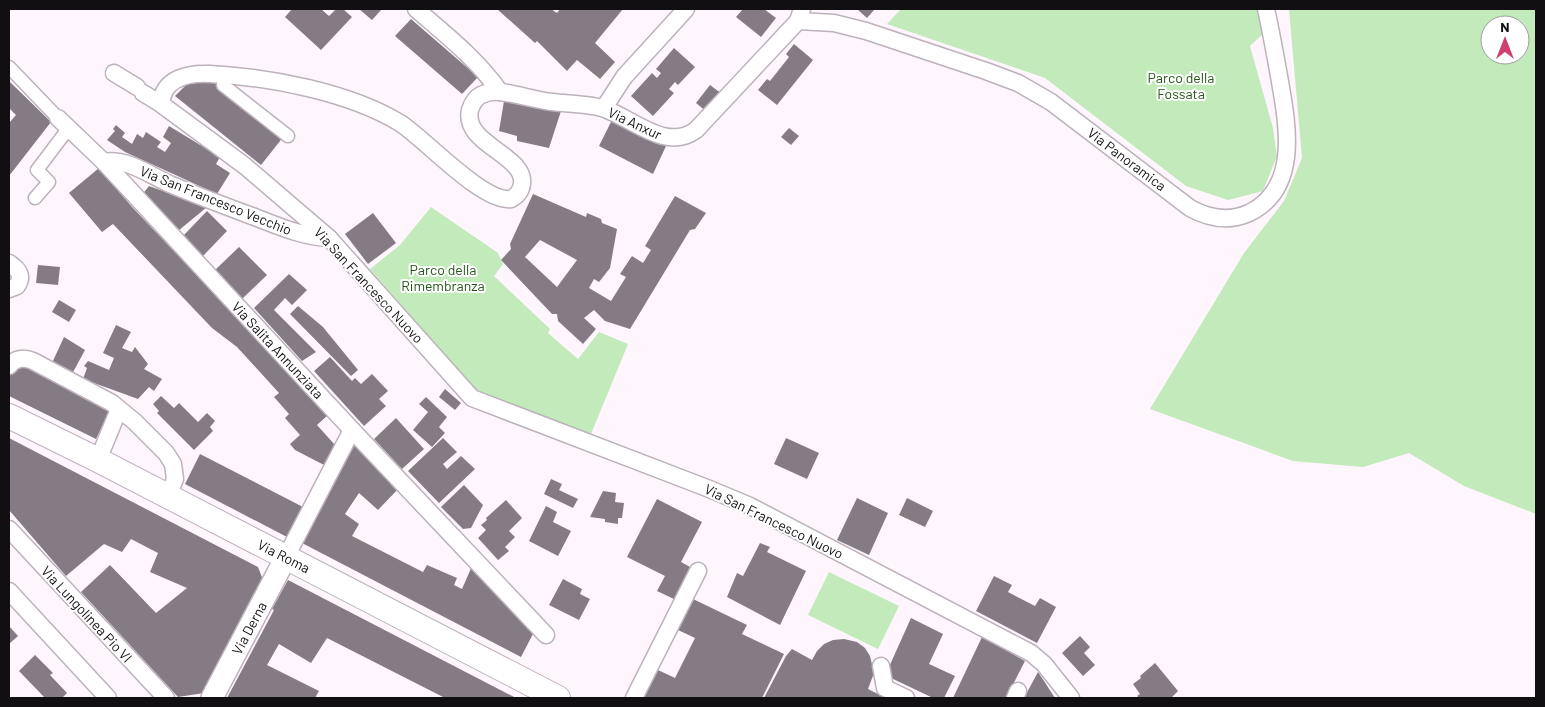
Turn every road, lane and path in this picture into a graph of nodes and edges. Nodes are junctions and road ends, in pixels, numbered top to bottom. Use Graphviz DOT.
graph roads {
  1 [pos="416,9"];
  2 [pos="686,9"];
  3 [pos="1266,9"];
  4 [pos="800,15"];
  5 [pos="9,67"];
  6 [pos="114,74"];
  7 [pos="223,85"];
  8 [pos="500,92"];
  9 [pos="161,104"];
  10 [pos="604,108"];
  11 [pos="63,124"];
  12 [pos="288,136"];
  13 [pos="104,162"];
  14 [pos="35,198"];
  15 [pos="329,238"];
  16 [pos="9,263"];
  17 [pos="9,289"];
  18 [pos="9,366"];
  19 [pos="119,409"];
  20 [pos="9,416"];
  21 [pos="352,430"];
  22 [pos="98,460"];
  23 [pos="168,496"];
  24 [pos="9,529"];
  25 [pos="286,557"];
  26 [pos="698,571"];
  27 [pos="9,591"];
  28 [pos="546,635"];
  29 [pos="881,666"];
  30 [pos="108,698"];
  31 [pos="166,698"];
  32 [pos="212,698"];
  33 [pos="558,698"];
  34 [pos="634,698"];
  35 [pos="906,698"];
  36 [pos="1071,698"];
  1 -- 8 [label="street"];
  2 -- 10 [label="street"];
  3 -- 4 [label="street, Via Panoramica"];
  4 -- 10 [label="street, Via Anxur"];
  5 -- 11 [label="street, Via Salita Annunziata"];
  6 -- 9 [label="street, Via San Francesco Nuovo"];
  7 -- 12 [label="street"];
  8 -- 9 [label="street"];
  8 -- 10 [label="street, Via Anxur"];
  9 -- 15 [label="street, Via San Francesco Nuovo"];
  11 -- 13 [label="street, Via Salita Annunziata"];
  11 -- 14 [label="street"];
  13 -- 15 [label="street, Via San Francesco Vecchio"];
  13 -- 21 [label="street, Via Salita Annunziata"];
  15 -- 36 [label="street, Via San Francesco Nuovo"];
  16 -- 17 [label="street"];
  18 -- 19 [label="street"];
  19 -- 22 [label="street"];
  19 -- 23 [label="street"];
  20 -- 22 [label="main road, Via Roma"];
  21 -- 25 [label="street"];
  21 -- 28 [label="street, Via Salita Annunziata"];
  22 -- 23 [label="main road, Via Roma"];
  23 -- 25 [label="main road, Via Roma"];
  24 -- 31 [label="street, Via Lungolinea Pio VI"];
  25 -- 32 [label="street, Via Derna"];
  25 -- 33 [label="main road, Via Roma"];
  26 -- 34 [label="street"];
  27 -- 30 [label="street"];
  29 -- 35 [label="street"];
}
